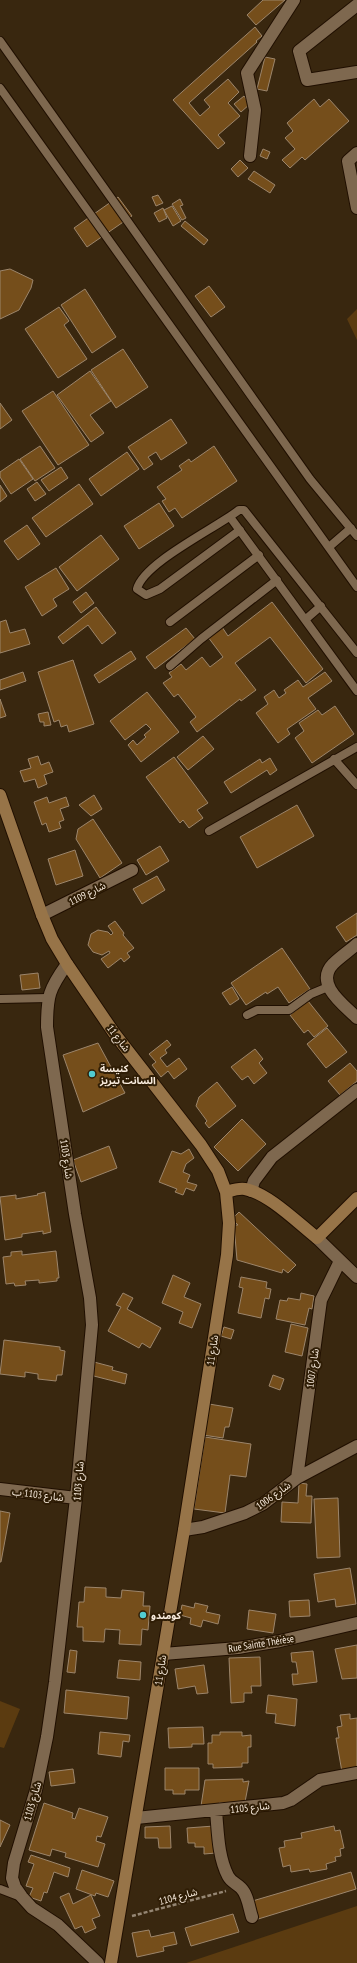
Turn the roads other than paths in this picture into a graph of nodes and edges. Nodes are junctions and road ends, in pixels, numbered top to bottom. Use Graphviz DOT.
graph roads {
  1 [pos="294,0"];
  2 [pos="357,5"];
  3 [pos="0,41"];
  4 [pos="357,72"];
  5 [pos="0,88"];
  6 [pos="357,153"];
  7 [pos="250,156"];
  8 [pos="357,208"];
  9 [pos="230,517"];
  10 [pos="351,528"];
  11 [pos="240,530"];
  12 [pos="357,536"];
  13 [pos="329,547"];
  14 [pos="259,555"];
  15 [pos="278,580"];
  16 [pos="357,587"];
  17 [pos="321,606"];
  18 [pos="306,619"];
  19 [pos="170,622"];
  20 [pos="357,653"];
  21 [pos="170,666"];
  22 [pos="357,691"];
  23 [pos="357,747"];
  24 [pos="334,759"];
  25 [pos="357,785"];
  26 [pos="0,795"];
  27 [pos="3,819"];
  28 [pos="209,831"];
  29 [pos="132,870"];
  30 [pos="42,915"];
  31 [pos="357,944"];
  32 [pos="67,964"];
  33 [pos="328,987"];
  34 [pos="48,998"];
  35 [pos="0,999"];
  36 [pos="247,1015"];
  37 [pos="357,1018"];
  38 [pos="357,1090"];
  39 [pos="251,1190"];
  40 [pos="226,1192"];
  41 [pos="357,1198"];
  42 [pos="317,1238"];
  43 [pos="340,1261"];
  44 [pos="357,1277"];
  45 [pos="357,1446"];
  46 [pos="297,1478"];
  47 [pos="0,1489"];
  48 [pos="76,1498"];
  49 [pos="184,1530"];
  50 [pos="357,1623"];
  51 [pos="163,1654"];
  52 [pos="357,1773"];
  53 [pos="216,1812"];
  54 [pos="136,1818"];
  55 [pos="0,1889"];
  56 [pos="22,1897"];
  57 [pos="252,1917"];
  58 [pos="98,1963"];
  59 [pos="111,1963"];
  1 -- 7 [label="street"];
  2 -- 4 [label="street"];
  3 -- 10 [label="lane"];
  5 -- 13 [label="lane"];
  6 -- 8 [label="street"];
  9 -- 11 [label="lane"];
  9 -- 11 [label="lane"];
  9 -- 17 [label="lane"];
  10 -- 12 [label="lane"];
  10 -- 13 [label="lane"];
  11 -- 14 [label="lane"];
  13 -- 16 [label="lane"];
  14 -- 15 [label="lane"];
  14 -- 19 [label="lane"];
  15 -- 18 [label="lane"];
  15 -- 21 [label="lane"];
  17 -- 18 [label="lane"];
  17 -- 20 [label="lane"];
  18 -- 22 [label="lane"];
  23 -- 24 [label="lane"];
  24 -- 25 [label="lane"];
  24 -- 28 [label="lane"];
  26 -- 27 [label="street, شارع 11"];
  27 -- 30 [label="street, شارع 11"];
  29 -- 30 [label="street, شارع 1109"];
  30 -- 32 [label="street, شارع 11"];
  31 -- 33 [label="street"];
  32 -- 34 [label="street, شارع 1103"];
  32 -- 40 [label="street, شارع 11"];
  33 -- 36 [label="lane"];
  33 -- 37 [label="street"];
  34 -- 35 [label="lane"];
  34 -- 48 [label="street, شارع 1103"];
  38 -- 39 [label="street"];
  39 -- 40 [label="street"];
  39 -- 42 [label="street"];
  40 -- 49 [label="street, شارع 11"];
  41 -- 42 [label="street"];
  42 -- 43 [label="street"];
  43 -- 44 [label="street"];
  43 -- 46 [label="street, شارع 1007"];
  45 -- 46 [label="street, شارع 1006"];
  46 -- 49 [label="street, شارع 1006"];
  47 -- 48 [label="street, شارع 1103 ب"];
  48 -- 56 [label="street, شارع 1103"];
  49 -- 51 [label="street, شارع 11"];
  50 -- 51 [label="street, Rue Sainte Thérèse"];
  51 -- 54 [label="street, شارع 11"];
  52 -- 53 [label="street, شارع 1105"];
  53 -- 54 [label="street, شارع 1105"];
  53 -- 57 [label="street"];
  54 -- 59 [label="street, شارع 11"];
  55 -- 56 [label="lane"];
  56 -- 58 [label="street, شارع 1103"];
}
